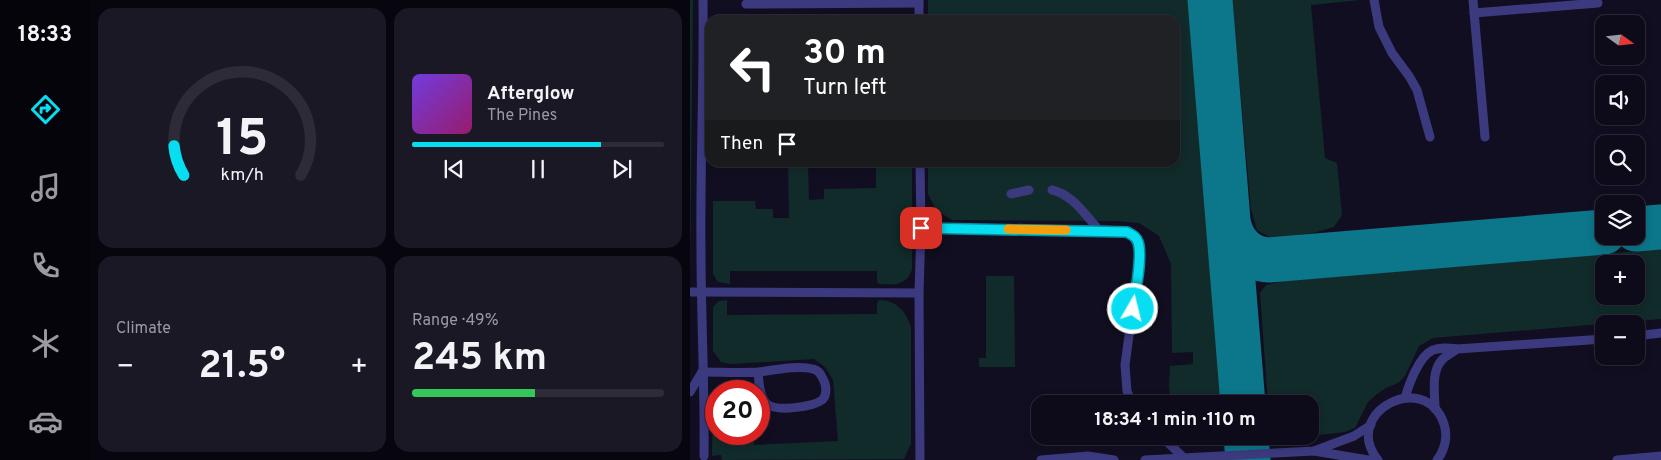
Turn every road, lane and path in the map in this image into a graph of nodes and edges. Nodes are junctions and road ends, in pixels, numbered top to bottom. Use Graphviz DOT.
graph roads {
  1 [pos="703,0"];
  2 [pos="1374,0"];
  3 [pos="1473,0"];
  4 [pos="919,2"];
  5 [pos="1598,3"];
  6 [pos="746,4"];
  7 [pos="1474,13"];
  8 [pos="920,15"];
  9 [pos="1430,136"];
  10 [pos="1485,137"];
  11 [pos="920,167"];
  12 [pos="1029,190"];
  13 [pos="1052,190"];
  14 [pos="1011,194"];
  15 [pos="921,228"];
  16 [pos="1099,230"];
  17 [pos="702,291"];
  18 [pos="690,292"];
  19 [pos="919,294"];
  20 [pos="1661,333"];
  21 [pos="1645,335"];
  22 [pos="1595,340"];
  23 [pos="1457,349"];
  24 [pos="702,372"];
  25 [pos="758,372"];
  26 [pos="690,392"];
  27 [pos="1129,395"];
  28 [pos="1405,398"];
  29 [pos="1435,409"];
  30 [pos="1371,425"];
  31 [pos="1170,445"];
  32 [pos="1314,451"];
  33 [pos="704,456"];
  34 [pos="1661,456"];
  35 [pos="1184,458"];
  36 [pos="1378,459"];
  37 [pos="920,460"];
  38 [pos="1041,460"];
  39 [pos="1114,460"];
  40 [pos="1144,460"];
  41 [pos="1437,460"];
  42 [pos="1617,460"];
  1 -- 17 [label="lane"];
  2 -- 9 [label="lane"];
  3 -- 7 [label="lane"];
  4 -- 6 [label="lane"];
  4 -- 8 [label="lane"];
  5 -- 7 [label="lane"];
  7 -- 10 [label="lane"];
  11 -- 15 [label="lane"];
  12 -- 14 [label="lane"];
  13 -- 16 [label="lane"];
  15 -- 16 [label="lane"];
  15 -- 19 [label="lane"];
  16 -- 27 [label="lane"];
  17 -- 18 [label="lane"];
  17 -- 19 [label="lane"];
  17 -- 24 [label="lane"];
  19 -- 37 [label="lane"];
  20 -- 21 [label="lane"];
  22 -- 23 [label="lane"];
  23 -- 28 [label="lane"];
  23 -- 29 [label="lane"];
  24 -- 25 [label="lane"];
  24 -- 26 [label="lane"];
  24 -- 33 [label="lane"];
  25 -- 25 [label="lane"];
  28 -- 29 [label="lane"];
  28 -- 30 [label="lane"];
  29 -- 41 [label="lane"];
  30 -- 32 [label="lane"];
  30 -- 36 [label="lane"];
  31 -- 35 [label="lane"];
  32 -- 35 [label="lane"];
  32 -- 36 [label="lane"];
  34 -- 42 [label="lane"];
  35 -- 40 [label="lane"];
  38 -- 39 [label="lane"];
}
